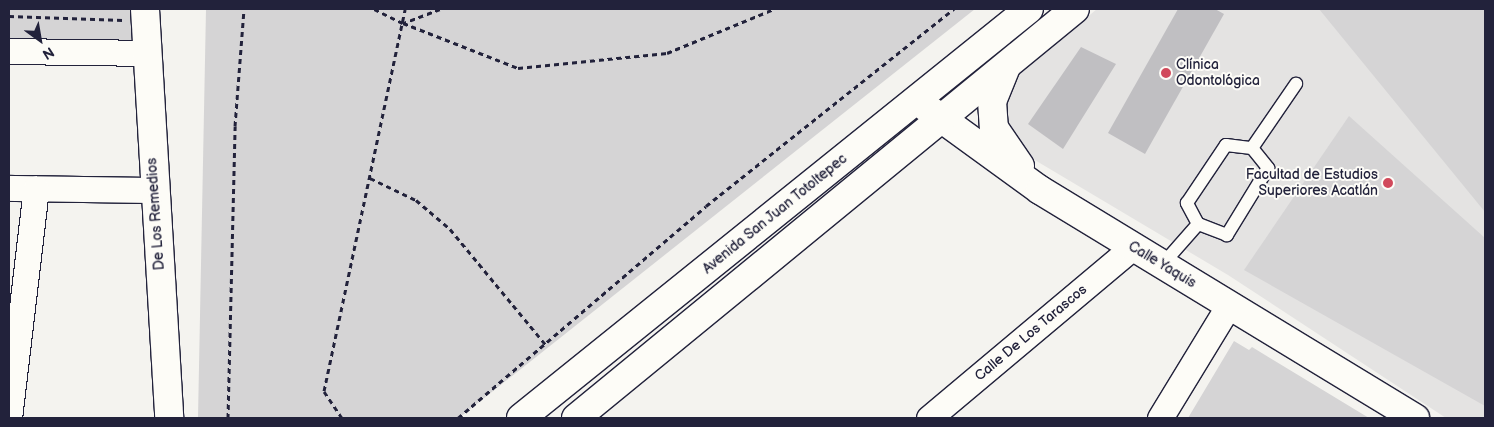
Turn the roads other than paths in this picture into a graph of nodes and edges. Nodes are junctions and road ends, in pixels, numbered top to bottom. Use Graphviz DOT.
graph roads {
  1 [pos="1028,9"];
  2 [pos="1075,9"];
  3 [pos="134,12"];
  4 [pos="9,52"];
  5 [pos="146,52"];
  6 [pos="1006,65"];
  7 [pos="1296,84"];
  8 [pos="916,100"];
  9 [pos="942,118"];
  10 [pos="1252,148"];
  11 [pos="9,188"];
  12 [pos="36,189"];
  13 [pos="155,190"];
  14 [pos="1040,190"];
  15 [pos="1198,224"];
  16 [pos="1133,247"];
  17 [pos="1162,265"];
  18 [pos="1229,305"];
  19 [pos="9,418"];
  20 [pos="169,418"];
  21 [pos="521,418"];
  22 [pos="576,418"];
  23 [pos="928,418"];
  24 [pos="1160,418"];
  25 [pos="1415,418"];
  1 -- 8 [label="main road, Avenida San Juan Totoltepec"];
  2 -- 6 [label="main road"];
  3 -- 5 [label="main road, De Los Remedios"];
  4 -- 5 [label="street"];
  5 -- 13 [label="main road, De Los Remedios"];
  6 -- 9 [label="main road"];
  6 -- 14 [label="main road"];
  7 -- 10 [label="lane"];
  8 -- 9 [label="main road, Calle Yaquis"];
  8 -- 21 [label="main road, Avenida San Juan Totoltepec"];
  9 -- 14 [label="main road, Calle Yaquis"];
  9 -- 22 [label="main road"];
  10 -- 15 [label="lane"];
  10 -- 15 [label="lane"];
  11 -- 12 [label="street"];
  12 -- 13 [label="street"];
  12 -- 19 [label="street"];
  13 -- 20 [label="main road, De Los Remedios"];
  14 -- 16 [label="main road, Calle Yaquis"];
  15 -- 17 [label="lane"];
  16 -- 17 [label="main road, Calle Yaquis"];
  16 -- 23 [label="street, Calle De Los Tarascos"];
  17 -- 18 [label="main road, Calle Yaquis"];
  18 -- 24 [label="street"];
  18 -- 25 [label="main road, Calle Yaquis"];
}
